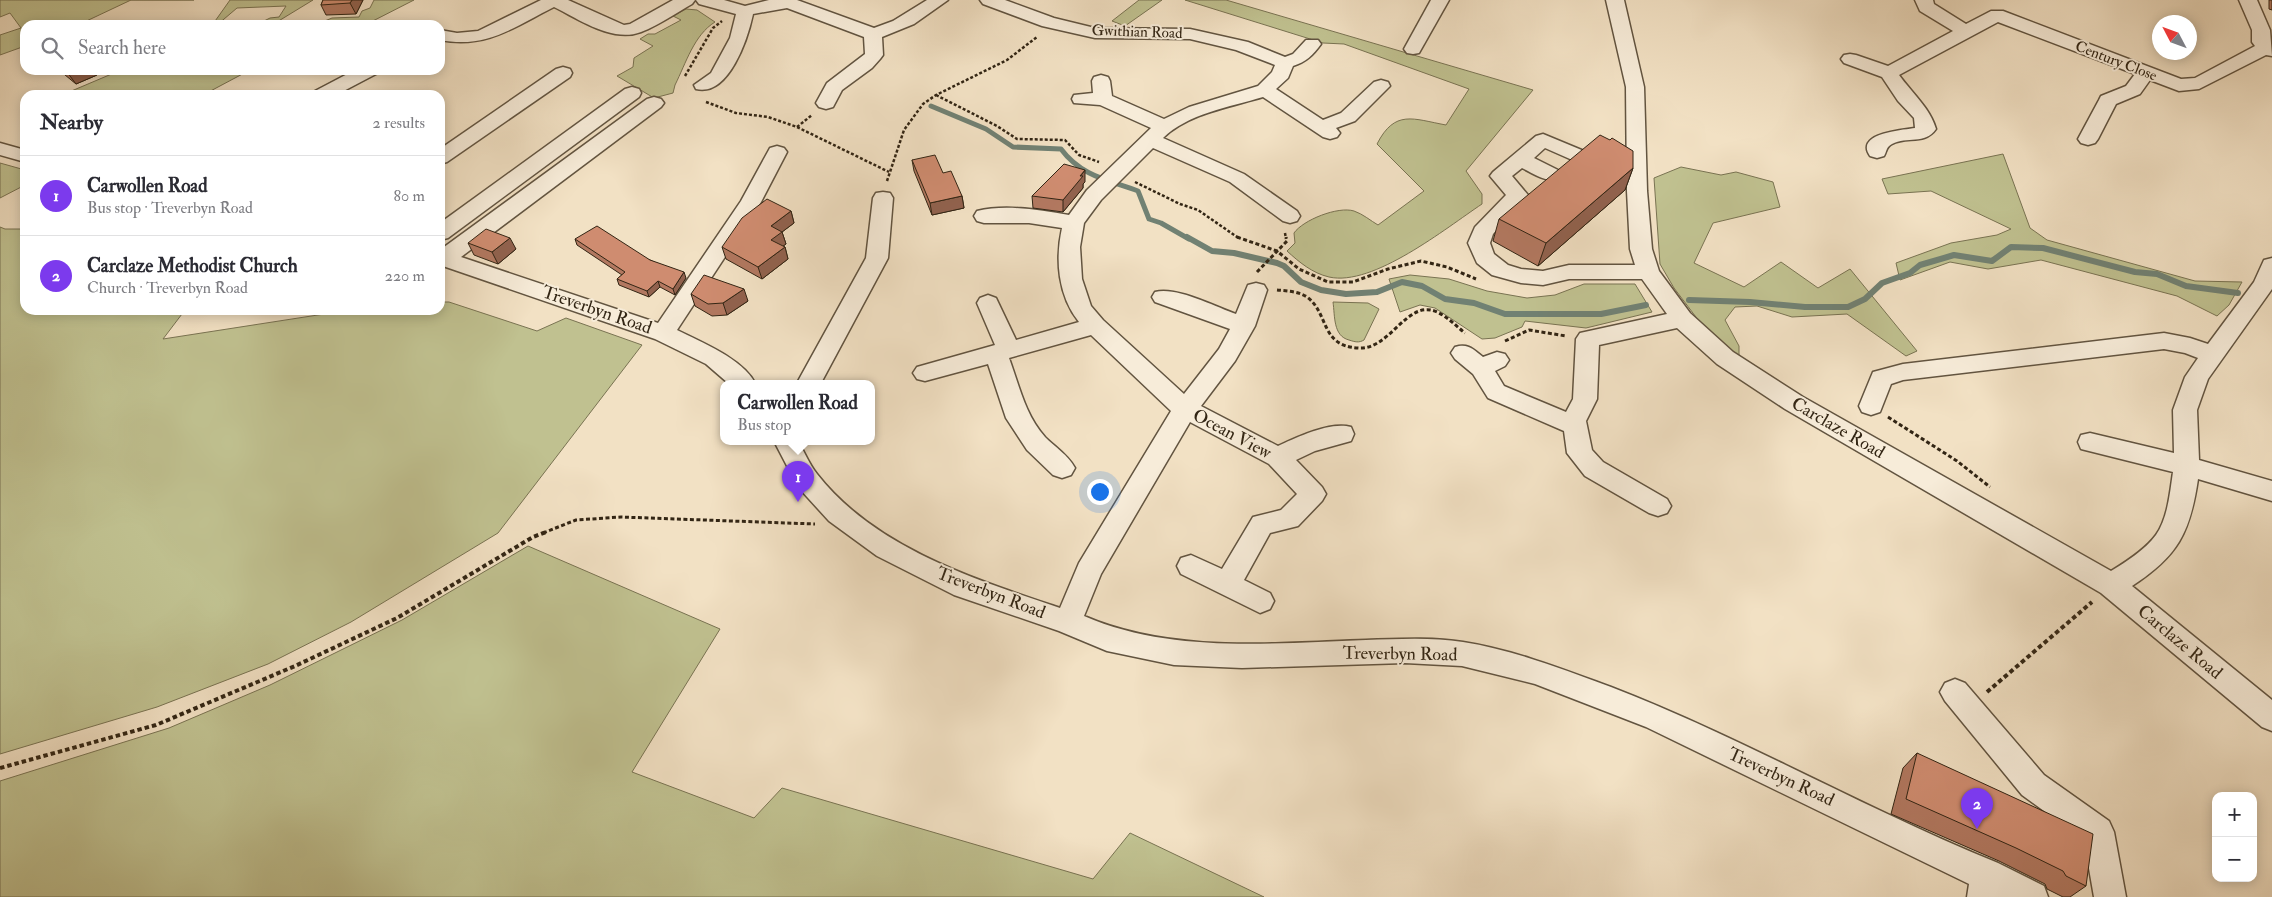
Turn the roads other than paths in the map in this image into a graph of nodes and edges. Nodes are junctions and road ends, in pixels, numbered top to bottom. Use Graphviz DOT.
graph roads {
  1 [pos="685,0"];
  2 [pos="705,0"];
  3 [pos="939,0"];
  4 [pos="989,0"];
  5 [pos="1440,0"];
  6 [pos="1615,0"];
  7 [pos="1924,0"];
  8 [pos="2248,0"];
  9 [pos="745,11"];
  10 [pos="1965,31"];
  11 [pos="873,34"];
  12 [pos="445,37"];
  13 [pos="1312,44"];
  14 [pos="1413,49"];
  15 [pos="2268,49"];
  16 [pos="1850,59"];
  17 [pos="1285,63"];
  18 [pos="2146,72"];
  19 [pos="1889,73"];
  20 [pos="563,74"];
  21 [pos="360,75"];
  22 [pos="703,85"];
  23 [pos="1381,86"];
  24 [pos="331,90"];
  25 [pos="1265,90"];
  26 [pos="632,94"];
  27 [pos="1081,99"];
  28 [pos="654,103"];
  29 [pos="826,103"];
  30 [pos="1164,126"];
  31 [pos="2088,139"];
  32 [pos="1150,140"];
  33 [pos="0,149"];
  34 [pos="777,152"];
  35 [pos="1877,152"];
  36 [pos="20,155"];
  37 [pos="445,155"];
  38 [pos="1577,155"];
  39 [pos="1520,159"];
  40 [pos="1554,175"];
  41 [pos="883,198"];
  42 [pos="984,216"];
  43 [pos="1290,216"];
  44 [pos="1074,223"];
  45 [pos="445,229"];
  46 [pos="445,257"];
  47 [pos="445,259"];
  48 [pos="2272,265"];
  49 [pos="1648,272"];
  50 [pos="1257,280"];
  51 [pos="1176,294"];
  52 [pos="988,303"];
  53 [pos="1682,319"];
  54 [pos="1095,326"];
  55 [pos="1244,326"];
  56 [pos="663,333"];
  57 [pos="1002,352"];
  58 [pos="1482,352"];
  59 [pos="2212,355"];
  60 [pos="925,373"];
  61 [pos="740,380"];
  62 [pos="812,380"];
  63 [pos="1871,406"];
  64 [pos="1185,409"];
  65 [pos="1575,426"];
  66 [pos="1342,434"];
  67 [pos="2090,442"];
  68 [pos="788,445"];
  69 [pos="1278,457"];
  70 [pos="2187,466"];
  71 [pos="1062,468"];
  72 [pos="2272,491"];
  73 [pos="1658,506"];
  74 [pos="1191,566"];
  75 [pos="1228,584"];
  76 [pos="2112,585"];
  77 [pos="1260,601"];
  78 [pos="1068,622"];
  79 [pos="1962,700"];
  80 [pos="2272,718"];
  81 [pos="1985,886"];
  82 [pos="2032,897"];
  83 [pos="2110,897"];
  1 -- 12 [label="street"];
  2 -- 9 [label="street"];
  3 -- 11 [label="street"];
  4 -- 17 [label="street, Gwithian Road"];
  5 -- 14 [label="street"];
  6 -- 49 [label="street, Carclaze Road"];
  7 -- 10 [label="street"];
  8 -- 15 [label="street, Century Close"];
  9 -- 11 [label="street"];
  9 -- 22 [label="street"];
  10 -- 18 [label="street, Century Close"];
  10 -- 19 [label="street, Century Close"];
  11 -- 29 [label="street"];
  13 -- 17 [label="street"];
  15 -- 18 [label="street, Century Close"];
  16 -- 19 [label="street"];
  17 -- 25 [label="street"];
  18 -- 31 [label="street"];
  19 -- 35 [label="street"];
  20 -- 37 [label="street"];
  21 -- 24 [label="street"];
  23 -- 25 [label="street"];
  25 -- 30 [label="street"];
  26 -- 45 [label="street"];
  27 -- 30 [label="street"];
  28 -- 46 [label="street"];
  30 -- 32 [label="street"];
  32 -- 43 [label="street"];
  32 -- 44 [label="street"];
  33 -- 36 [label="street"];
  34 -- 56 [label="street"];
  38 -- 39 [label="street"];
  39 -- 40 [label="street"];
  39 -- 49 [label="street"];
  41 -- 62 [label="street"];
  42 -- 44 [label="street"];
  44 -- 54 [label="street, Ocean View"];
  47 -- 56 [label="street, Treverbyn Road"];
  48 -- 59 [label="street"];
  49 -- 53 [label="street, Carclaze Road"];
  50 -- 55 [label="street"];
  51 -- 55 [label="street"];
  52 -- 57 [label="street"];
  53 -- 65 [label="street"];
  53 -- 76 [label="street, Carclaze Road"];
  54 -- 57 [label="street"];
  54 -- 64 [label="street, Ocean View"];
  55 -- 64 [label="street"];
  56 -- 61 [label="street, Treverbyn Road"];
  57 -- 60 [label="street"];
  57 -- 71 [label="street"];
  58 -- 65 [label="street"];
  59 -- 63 [label="street"];
  59 -- 70 [label="street"];
  64 -- 69 [label="street, Ocean View"];
  64 -- 78 [label="street"];
  65 -- 73 [label="street"];
  66 -- 69 [label="street"];
  67 -- 70 [label="street"];
  68 -- 78 [label="street, Treverbyn Road"];
  69 -- 75 [label="street, Ocean View"];
  70 -- 72 [label="street"];
  70 -- 76 [label="street"];
  74 -- 75 [label="street"];
  75 -- 77 [label="street"];
  76 -- 80 [label="street, Carclaze Road"];
  78 -- 81 [label="street, Treverbyn Road"];
  79 -- 83 [label="street"];
  81 -- 82 [label="street, Treverbyn Road"];
}
